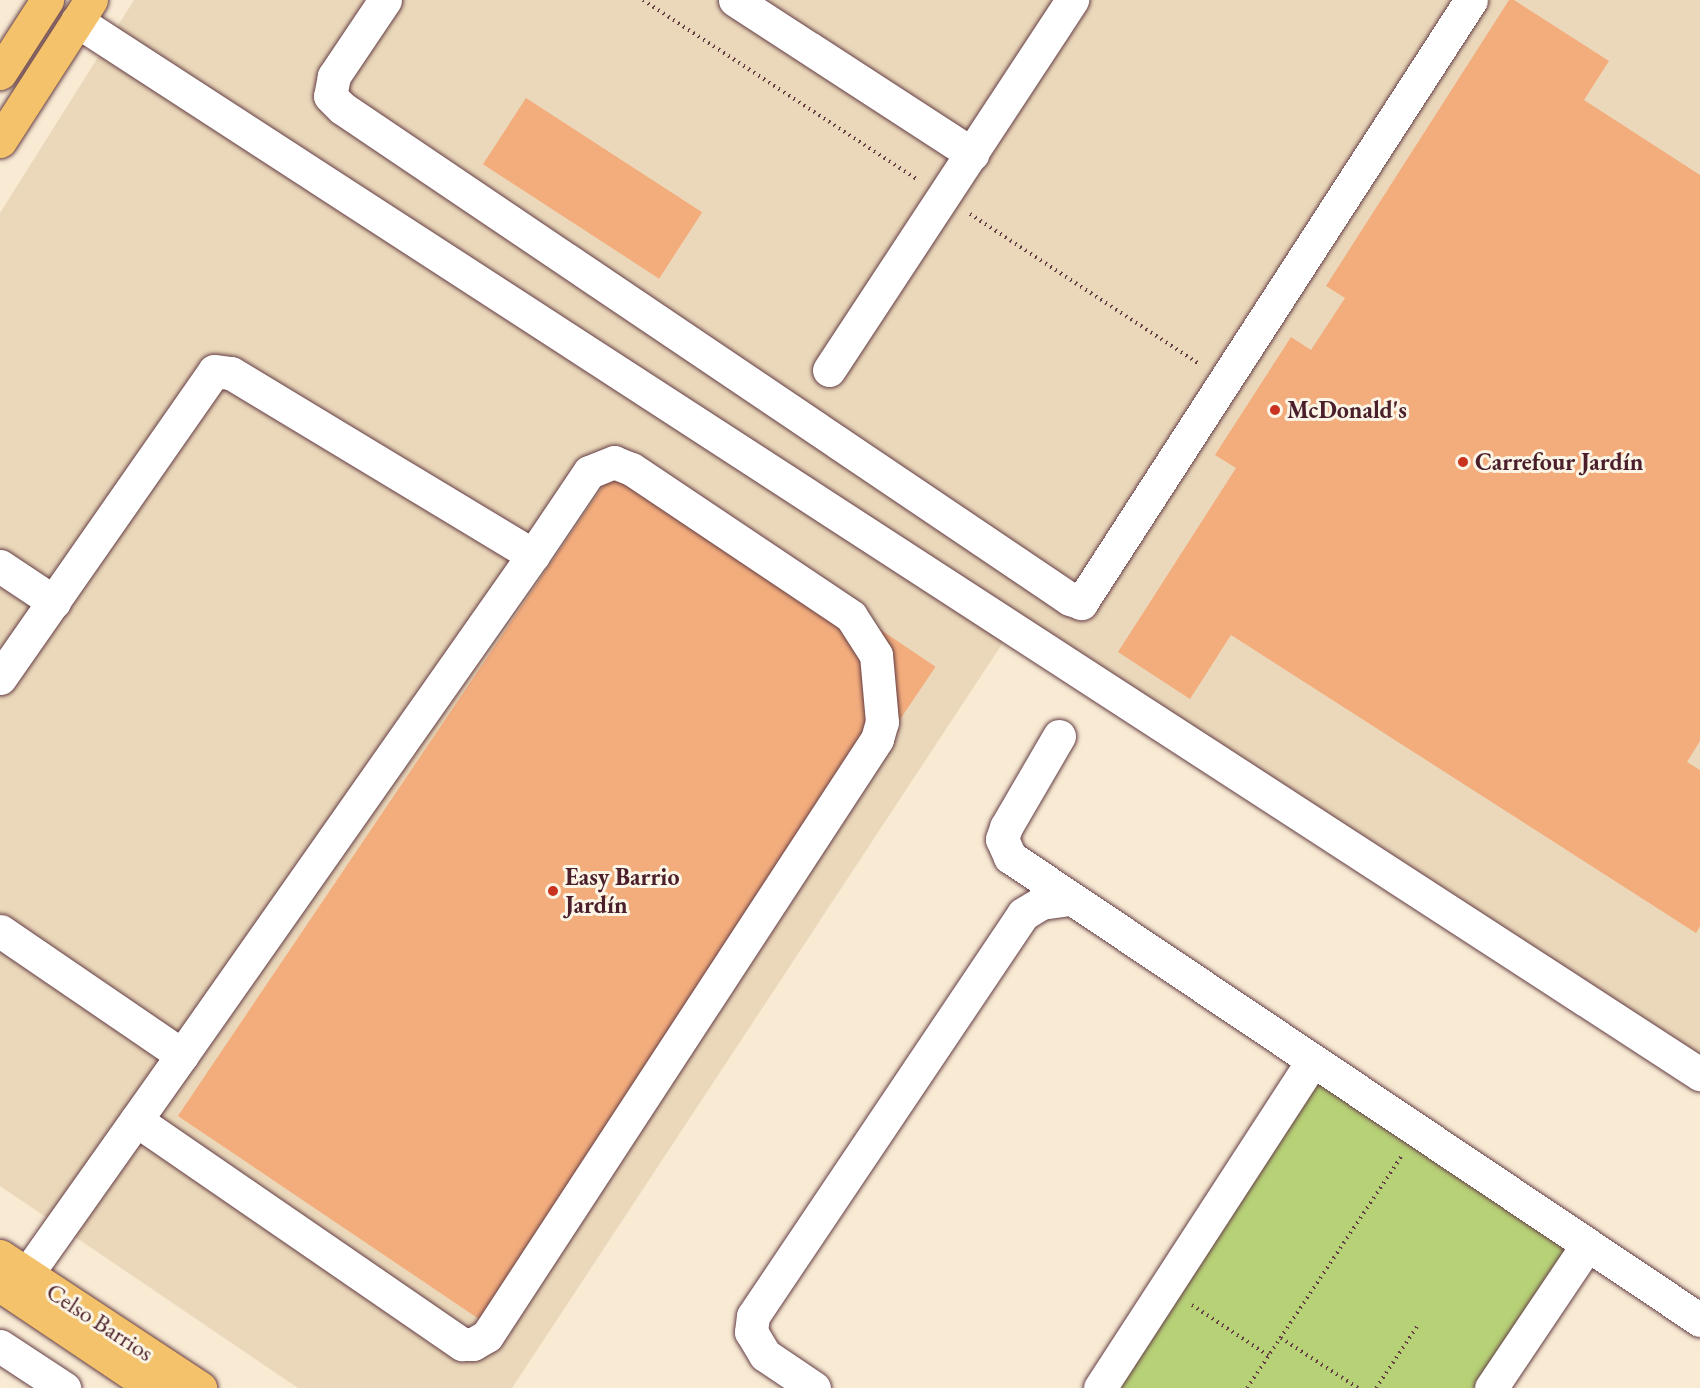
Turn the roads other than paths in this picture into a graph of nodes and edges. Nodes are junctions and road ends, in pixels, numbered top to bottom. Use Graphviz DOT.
graph roads {
  1 [pos="47,0"];
  2 [pos="385,0"];
  3 [pos="735,0"];
  4 [pos="1072,0"];
  5 [pos="1471,0"];
  6 [pos="84,11"];
  7 [pos="0,73"];
  8 [pos="0,141"];
  9 [pos="972,154"];
  10 [pos="829,370"];
  11 [pos="533,555"];
  12 [pos="0,566"];
  13 [pos="54,602"];
  14 [pos="9,644"];
  15 [pos="0,678"];
  16 [pos="1059,736"];
  17 [pos="1070,899"];
  18 [pos="0,931"];
  19 [pos="182,1055"];
  20 [pos="1312,1061"];
  21 [pos="1700,1074"];
  22 [pos="136,1120"];
  23 [pos="1587,1245"];
  24 [pos="0,1256"];
  25 [pos="14,1280"];
  26 [pos="1700,1320"];
  27 [pos="0,1346"];
  28 [pos="64,1388"];
  29 [pos="153,1388"];
  30 [pos="200,1388"];
  31 [pos="814,1388"];
  32 [pos="1100,1388"];
  33 [pos="1491,1388"];
  1 -- 7 [label="main road"];
  2 -- 5 [label="street"];
  3 -- 9 [label="street"];
  4 -- 9 [label="street"];
  6 -- 8 [label="main road"];
  6 -- 21 [label="street"];
  9 -- 10 [label="street"];
  11 -- 13 [label="street"];
  11 -- 19 [label="street"];
  11 -- 22 [label="street"];
  12 -- 13 [label="street"];
  13 -- 14 [label="street"];
  14 -- 15 [label="street"];
  16 -- 17 [label="street"];
  17 -- 20 [label="street"];
  17 -- 31 [label="street"];
  18 -- 19 [label="street"];
  19 -- 22 [label="street"];
  20 -- 23 [label="street"];
  20 -- 32 [label="street"];
  22 -- 25 [label="street"];
  23 -- 26 [label="street"];
  23 -- 33 [label="street"];
  24 -- 25 [label="main road, Celso Barrios"];
  25 -- 29 [label="main road, Celso Barrios"];
  25 -- 30 [label="main road, Celso Barrios"];
  27 -- 28 [label="street"];
}
